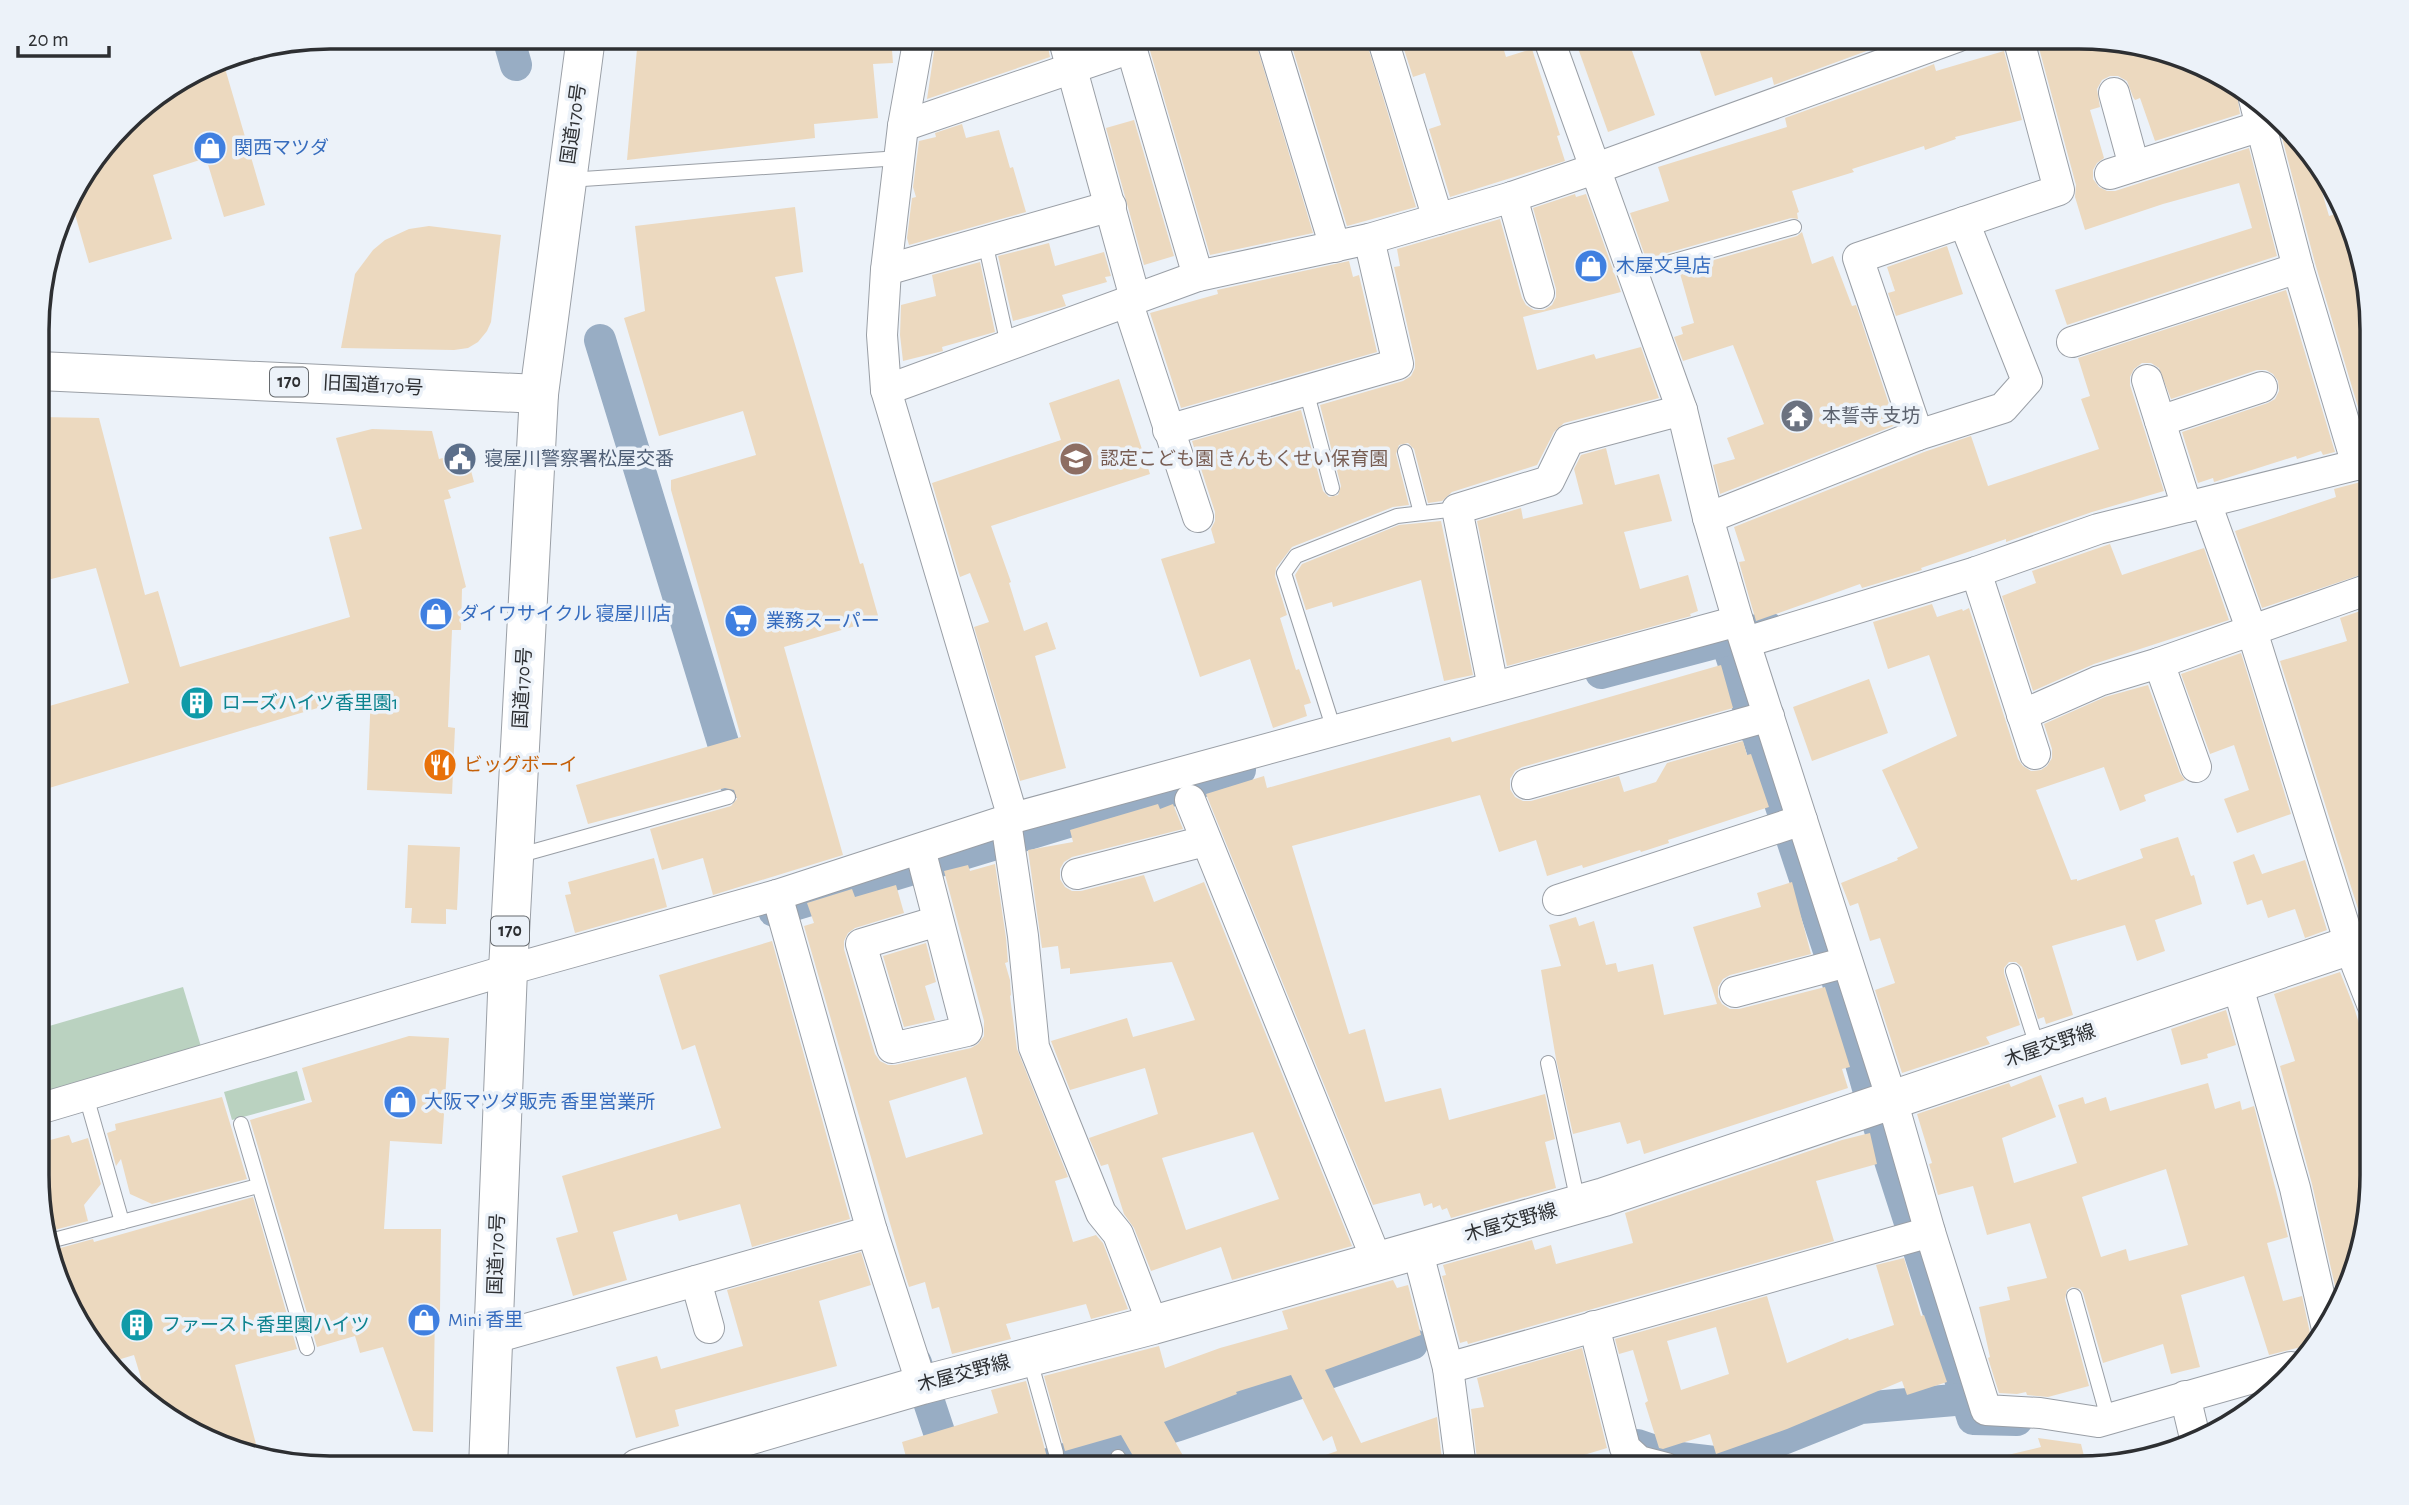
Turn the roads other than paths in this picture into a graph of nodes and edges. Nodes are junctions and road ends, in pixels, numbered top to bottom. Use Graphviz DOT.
graph roads {
  1 [pos="584,49"];
  2 [pos="917,49"];
  3 [pos="1066,49"];
  4 [pos="1115,49"];
  5 [pos="1132,49"];
  6 [pos="1275,49"];
  7 [pos="1386,49"];
  8 [pos="1552,49"];
  9 [pos="1924,49"];
  10 [pos="2021,49"];
  11 [pos="1072,69"];
  12 [pos="2114,93"];
  13 [pos="2257,112"];
  14 [pos="2257,113"];
  15 [pos="903,125"];
  16 [pos="900,158"];
  17 [pos="1594,169"];
  18 [pos="567,180"];
  19 [pos="1512,197"];
  20 [pos="1111,206"];
  21 [pos="1438,219"];
  22 [pos="1964,222"];
  23 [pos="1794,227"];
  24 [pos="1369,239"];
  25 [pos="985,242"];
  26 [pos="1335,247"];
  27 [pos="2298,268"];
  28 [pos="886,270"];
  29 [pos="1632,273"];
  30 [pos="1199,276"];
  31 [pos="1539,293"];
  32 [pos="1131,300"];
  33 [pos="2072,342"];
  34 [pos="1008,345"];
  35 [pos="49,371"];
  36 [pos="2147,380"];
  37 [pos="2262,387"];
  38 [pos="886,390"];
  39 [pos="1306,390"];
  40 [pos="539,394"];
  41 [pos="1682,410"];
  42 [pos="2160,421"];
  43 [pos="1168,430"];
  44 [pos="1918,435"];
  45 [pos="1405,452"];
  46 [pos="2358,456"];
  47 [pos="1332,488"];
  48 [pos="2190,500"];
  49 [pos="1457,509"];
  50 [pos="1421,513"];
  51 [pos="1198,517"];
  52 [pos="1708,518"];
  53 [pos="1976,572"];
  54 [pos="2360,592"];
  55 [pos="2252,631"];
  56 [pos="1742,633"];
  57 [pos="2159,663"];
  58 [pos="1493,687"];
  59 [pos="2022,715"];
  60 [pos="1758,719"];
  61 [pos="1334,730"];
  62 [pos="2035,754"];
  63 [pos="2196,767"];
  64 [pos="1527,784"];
  65 [pos="728,797"];
  66 [pos="1189,800"];
  67 [pos="1791,824"];
  68 [pos="1009,830"];
  69 [pos="1206,841"];
  70 [pos="514,856"];
  71 [pos="923,861"];
  72 [pos="1077,874"];
  73 [pos="777,895"];
  74 [pos="1558,900"];
  75 [pos="938,921"];
  76 [pos="2360,939"];
  77 [pos="2360,942"];
  78 [pos="1835,965"];
  79 [pos="508,970"];
  80 [pos="2013,971"];
  81 [pos="2237,983"];
  82 [pos="1735,992"];
  83 [pos="2038,1050"];
  84 [pos="1548,1063"];
  85 [pos="86,1096"];
  86 [pos="1876,1105"];
  87 [pos="49,1106"];
  88 [pos="241,1124"];
  89 [pos="258,1186"];
  90 [pos="1578,1204"];
  91 [pos="122,1222"];
  92 [pos="872,1231"];
  93 [pos="1930,1232"];
  94 [pos="57,1239"];
  95 [pos="1417,1250"];
  96 [pos="1377,1261"];
  97 [pos="696,1280"];
  98 [pos="2074,1296"];
  99 [pos="2323,1313"];
  100 [pos="1153,1325"];
  101 [pos="1594,1326"];
  102 [pos="709,1328"];
  103 [pos="494,1338"];
  104 [pos="307,1348"];
  105 [pos="1029,1357"];
  106 [pos="1448,1368"];
  107 [pos="2282,1370"];
  108 [pos="922,1385"];
  109 [pos="2185,1396"];
  110 [pos="2108,1418"];
  111 [pos="2193,1431"];
  112 [pos="1056,1453"];
  113 [pos="489,1456"];
  114 [pos="679,1456"];
  115 [pos="1459,1456"];
  116 [pos="1634,1456"];
  1 -- 18 [label="main road, 国道170号 / 170"];
  2 -- 15 [label="street"];
  3 -- 11 [label="street"];
  4 -- 11 [label="street"];
  5 -- 30 [label="street"];
  6 -- 26 [label="street"];
  7 -- 21 [label="street"];
  8 -- 17 [label="street"];
  9 -- 17 [label="street"];
  10 -- 22 [label="street"];
  11 -- 15 [label="street"];
  11 -- 20 [label="street"];
  12 -- 13 [label="street"];
  14 -- 27 [label="street"];
  15 -- 16 [label="street"];
  16 -- 18 [label="lane"];
  16 -- 28 [label="street"];
  17 -- 19 [label="street"];
  17 -- 29 [label="street"];
  18 -- 40 [label="main road, 国道170号 / 170"];
  19 -- 21 [label="street"];
  19 -- 31 [label="street"];
  20 -- 25 [label="street"];
  20 -- 32 [label="street"];
  21 -- 24 [label="street"];
  22 -- 44 [label="street"];
  22 -- 44 [label="street"];
  23 -- 29 [label="lane"];
  24 -- 26 [label="street"];
  24 -- 39 [label="street"];
  25 -- 28 [label="street"];
  25 -- 34 [label="lane"];
  26 -- 30 [label="street"];
  27 -- 33 [label="street"];
  27 -- 46 [label="street"];
  28 -- 38 [label="street"];
  29 -- 41 [label="street"];
  30 -- 32 [label="street"];
  32 -- 34 [label="street"];
  32 -- 43 [label="street"];
  34 -- 38 [label="street"];
  35 -- 40 [label="main road, 旧国道170号 / 170"];
  36 -- 42 [label="street"];
  37 -- 42 [label="street"];
  38 -- 68 [label="street"];
  39 -- 43 [label="street"];
  39 -- 47 [label="lane"];
  40 -- 70 [label="main road, 国道170号 / 170"];
  41 -- 49 [label="street"];
  41 -- 52 [label="street"];
  42 -- 48 [label="street"];
  43 -- 51 [label="street"];
  44 -- 52 [label="street"];
  45 -- 50 [label="lane"];
  46 -- 48 [label="street"];
  48 -- 53 [label="street"];
  48 -- 55 [label="street"];
  49 -- 50 [label="lane"];
  49 -- 58 [label="street"];
  50 -- 61 [label="lane"];
  52 -- 56 [label="street"];
  53 -- 56 [label="street"];
  53 -- 59 [label="street"];
  54 -- 55 [label="street"];
  55 -- 57 [label="street"];
  55 -- 76 [label="street"];
  56 -- 58 [label="street"];
  56 -- 60 [label="street"];
  57 -- 59 [label="street"];
  57 -- 63 [label="street"];
  58 -- 61 [label="street"];
  59 -- 62 [label="street"];
  60 -- 64 [label="street"];
  60 -- 67 [label="street"];
  61 -- 68 [label="street"];
  65 -- 70 [label="lane"];
  66 -- 69 [label="street"];
  67 -- 74 [label="street"];
  67 -- 78 [label="street"];
  68 -- 71 [label="street"];
  68 -- 100 [label="street"];
  69 -- 72 [label="street"];
  69 -- 96 [label="street"];
  70 -- 79 [label="main road, 国道170号 / 170"];
  71 -- 73 [label="street"];
  71 -- 75 [label="street"];
  73 -- 79 [label="street"];
  73 -- 92 [label="street"];
  75 -- 75 [label="street"];
  77 -- 81 [label="main road, 木屋交野線"];
  78 -- 82 [label="street"];
  78 -- 86 [label="street"];
  79 -- 85 [label="street"];
  79 -- 103 [label="main road, 国道170号 / 170"];
  80 -- 83 [label="lane"];
  81 -- 83 [label="main road, 木屋交野線"];
  81 -- 99 [label="street"];
  83 -- 86 [label="main road, 木屋交野線"];
  84 -- 90 [label="lane"];
  85 -- 87 [label="street"];
  85 -- 91 [label="lane"];
  86 -- 90 [label="main road, 木屋交野線"];
  86 -- 93 [label="street"];
  88 -- 89 [label="lane"];
  89 -- 91 [label="lane"];
  89 -- 104 [label="lane"];
  90 -- 95 [label="main road, 木屋交野線"];
  91 -- 94 [label="lane"];
  92 -- 97 [label="street"];
  92 -- 108 [label="street"];
  93 -- 101 [label="street"];
  93 -- 110 [label="street"];
  95 -- 96 [label="main road, 木屋交野線"];
  95 -- 106 [label="street"];
  96 -- 100 [label="main road, 木屋交野線"];
  97 -- 102 [label="street"];
  97 -- 103 [label="street"];
  98 -- 110 [label="lane"];
  100 -- 105 [label="main road, 木屋交野線"];
  101 -- 106 [label="street"];
  101 -- 116 [label="street"];
  103 -- 113 [label="main road, 国道170号 / 170"];
  105 -- 108 [label="main road, 木屋交野線"];
  105 -- 112 [label="lane"];
  106 -- 115 [label="street"];
  107 -- 109 [label="street"];
  108 -- 114 [label="main road, 木屋交野線"];
  109 -- 110 [label="street"];
  109 -- 111 [label="street"];
}
